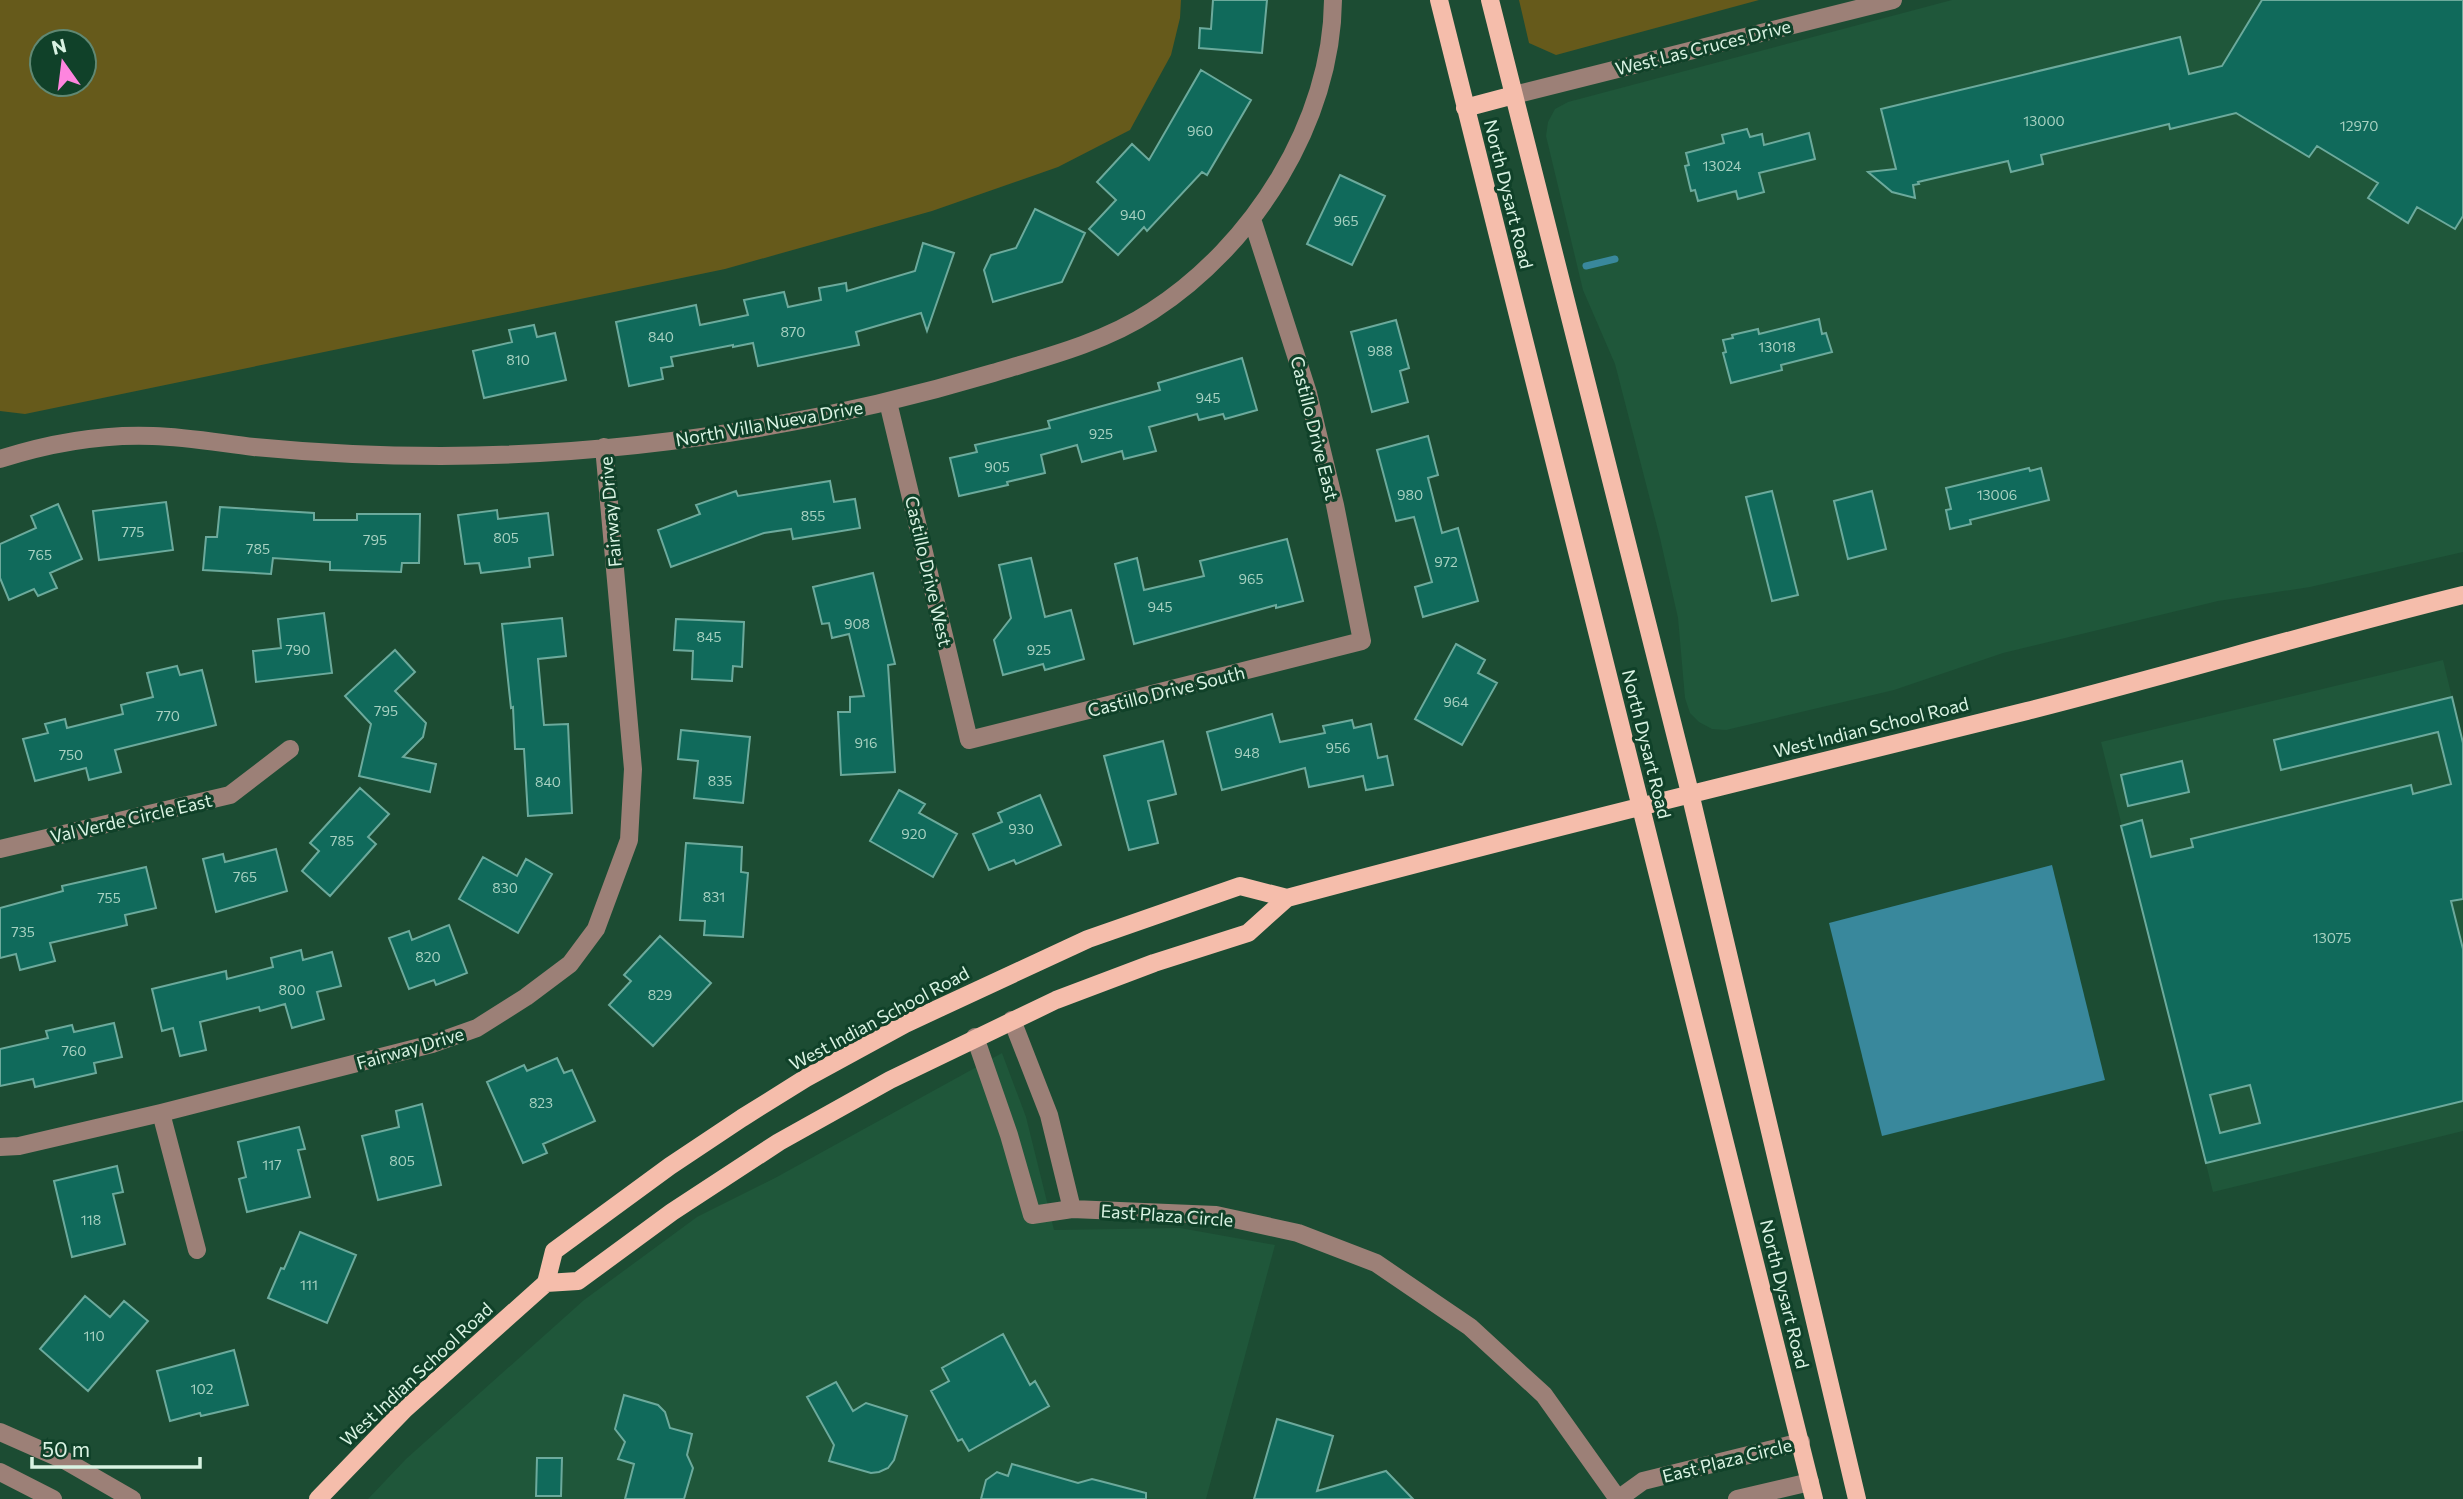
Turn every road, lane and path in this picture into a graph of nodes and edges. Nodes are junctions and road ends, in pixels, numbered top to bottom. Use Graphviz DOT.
graph roads {
  1 [pos="1333,0"];
  2 [pos="1438,0"];
  3 [pos="1490,0"];
  4 [pos="1893,0"];
  5 [pos="1514,95"];
  6 [pos="1465,108"];
  7 [pos="1252,219"];
  8 [pos="888,402"];
  9 [pos="604,447"];
  10 [pos="0,458"];
  11 [pos="2463,595"];
  12 [pos="1362,641"];
  13 [pos="969,740"];
  14 [pos="290,749"];
  15 [pos="1690,793"];
  16 [pos="1641,807"];
  17 [pos="0,849"];
  18 [pos="1287,898"];
  19 [pos="1012,1020"];
  20 [pos="975,1037"];
  21 [pos="161,1113"];
  22 [pos="0,1147"];
  23 [pos="1072,1209"];
  24 [pos="197,1250"];
  25 [pos="545,1283"];
  26 [pos="0,1432"];
  27 [pos="1801,1442"];
  28 [pos="0,1472"];
  29 [pos="1812,1491"];
  30 [pos="53,1499"];
  31 [pos="132,1499"];
  32 [pos="318,1499"];
  33 [pos="1618,1499"];
  34 [pos="1737,1499"];
  35 [pos="1857,1499"];
  1 -- 7 [label="street, North Villa Nueva Drive"];
  2 -- 6 [label="main road, North Dysart Road"];
  3 -- 5 [label="main road, North Dysart Road"];
  4 -- 5 [label="street, West Las Cruces Drive"];
  5 -- 6 [label="main road"];
  5 -- 15 [label="main road, North Dysart Road"];
  6 -- 16 [label="main road, North Dysart Road"];
  7 -- 8 [label="street, North Villa Nueva Drive"];
  7 -- 12 [label="street, Castillo Drive East"];
  8 -- 9 [label="street, North Villa Nueva Drive"];
  8 -- 13 [label="street, Castillo Drive West"];
  9 -- 10 [label="street, North Villa Nueva Drive"];
  9 -- 21 [label="street, Fairway Drive"];
  11 -- 15 [label="main road, West Indian School Road"];
  12 -- 13 [label="street, Castillo Drive South"];
  14 -- 17 [label="street, Val Verde Circle East"];
  15 -- 16 [label="main road, West Indian School Road"];
  15 -- 35 [label="main road, North Dysart Road"];
  16 -- 18 [label="main road, West Indian School Road"];
  16 -- 27 [label="main road, North Dysart Road"];
  18 -- 19 [label="main road, West Indian School Road"];
  18 -- 25 [label="main road, West Indian School Road"];
  19 -- 20 [label="main road, West Indian School Road"];
  19 -- 23 [label="street"];
  20 -- 23 [label="street, East Plaza Circle"];
  20 -- 25 [label="main road, West Indian School Road"];
  21 -- 22 [label="street, Fairway Drive"];
  21 -- 24 [label="street"];
  23 -- 33 [label="street, East Plaza Circle"];
  25 -- 32 [label="main road, West Indian School Road"];
  26 -- 31 [label="street"];
  27 -- 29 [label="main road, North Dysart Road"];
  27 -- 33 [label="street, East Plaza Circle"];
  28 -- 30 [label="street"];
  29 -- 34 [label="street"];
}
